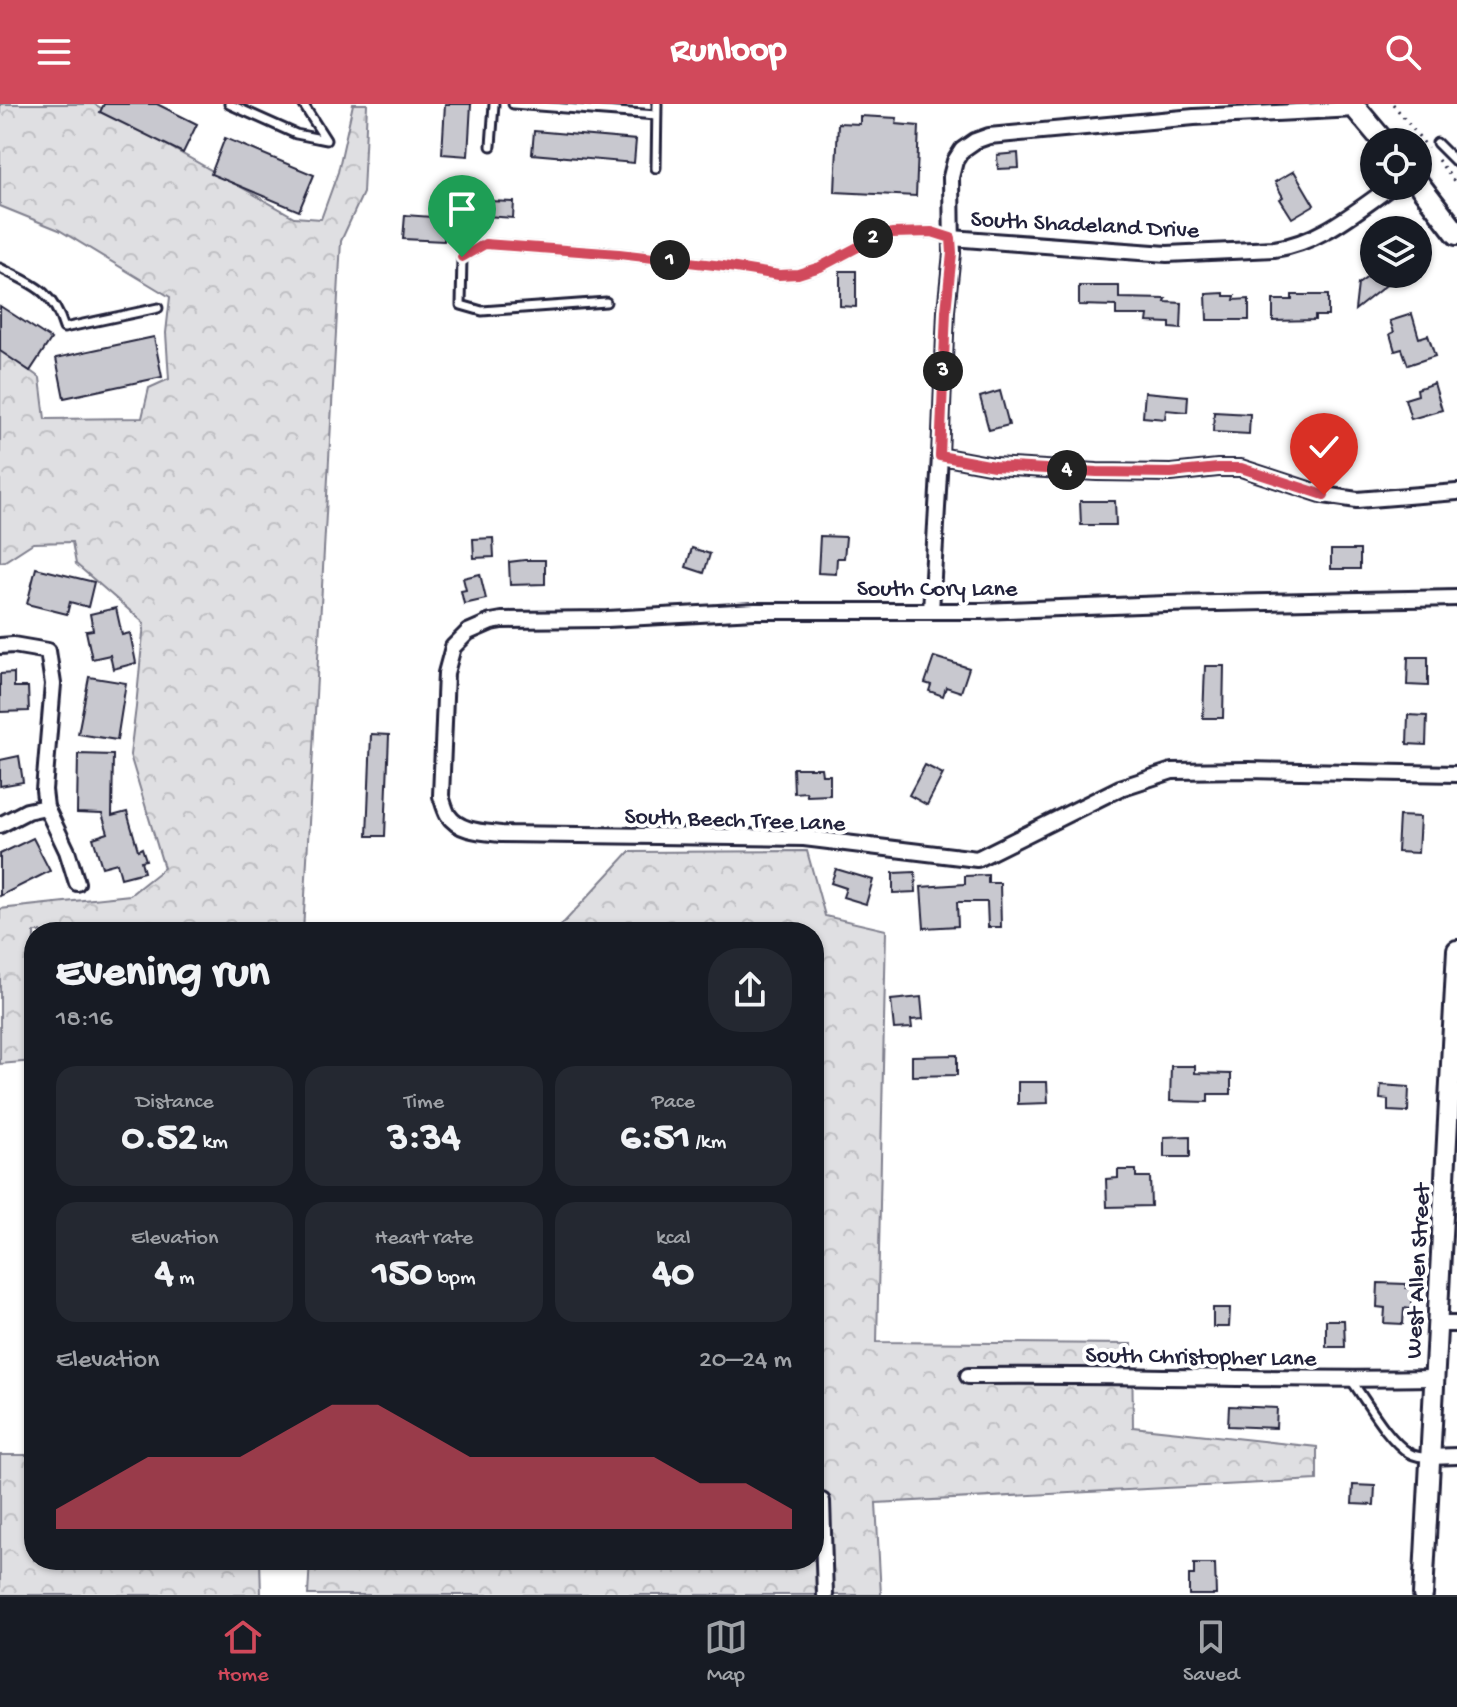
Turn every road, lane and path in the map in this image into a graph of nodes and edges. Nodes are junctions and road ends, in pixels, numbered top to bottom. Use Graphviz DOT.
graph roads {
  1 [pos="229,104"];
  2 [pos="303,104"];
  3 [pos="494,104"];
  4 [pos="513,104"];
  5 [pos="657,104"];
  6 [pos="1393,104"];
  7 [pos="1354,106"];
  8 [pos="656,115"];
  9 [pos="1372,128"];
  10 [pos="1412,128"];
  11 [pos="1437,143"];
  12 [pos="491,146"];
  13 [pos="1436,159"];
  14 [pos="1457,163"];
  15 [pos="656,168"];
  16 [pos="1457,185"];
  17 [pos="1371,200"];
  18 [pos="1431,200"];
  19 [pos="1457,234"];
  20 [pos="951,238"];
  21 [pos="0,268"];
  22 [pos="606,302"];
  23 [pos="158,308"];
  24 [pos="940,456"];
  25 [pos="1457,492"];
  26 [pos="1457,598"];
  27 [pos="931,611"];
  28 [pos="0,646"];
  29 [pos="1457,774"];
  30 [pos="441,796"];
  31 [pos="46,807"];
  32 [pos="0,825"];
  33 [pos="77,883"];
  34 [pos="1457,950"];
  35 [pos="1456,1007"];
  36 [pos="1437,1324"];
  37 [pos="1457,1324"];
  38 [pos="968,1376"];
  39 [pos="1433,1378"];
  40 [pos="1351,1380"];
  41 [pos="1457,1456"];
  42 [pos="1429,1457"];
  43 [pos="824,1564"];
  44 [pos="825,1595"];
  45 [pos="1423,1595"];
  1 -- 2 [label="lane"];
  3 -- 12 [label="lane"];
  4 -- 8 [label="lane"];
  5 -- 8 [label="lane"];
  6 -- 10 [label="path"];
  7 -- 9 [label="main road"];
  7 -- 20 [label="street"];
  8 -- 15 [label="lane"];
  11 -- 14 [label="lane"];
  13 -- 16 [label="path"];
  17 -- 20 [label="street, South Shadeland Drive"];
  18 -- 19 [label="main road"];
  20 -- 22 [label="lane"];
  20 -- 24 [label="street"];
  21 -- 23 [label="lane"];
  24 -- 25 [label="street"];
  24 -- 27 [label="street"];
  26 -- 27 [label="street, South Cory Lane"];
  27 -- 30 [label="street, South Cory Lane"];
  28 -- 31 [label="street"];
  29 -- 30 [label="street, South Beech Tree Lane"];
  31 -- 32 [label="street"];
  31 -- 33 [label="street"];
  34 -- 35 [label="street, West Allen Street"];
  35 -- 36 [label="street, West Allen Street"];
  36 -- 37 [label="street"];
  36 -- 39 [label="street, West Allen Street"];
  38 -- 40 [label="street, South Christopher Lane"];
  39 -- 40 [label="street, South Christopher Lane"];
  39 -- 42 [label="street, West Allen Street"];
  40 -- 42 [label="lane"];
  41 -- 42 [label="street"];
  42 -- 45 [label="street, West Allen Street"];
  43 -- 44 [label="street"];
}
